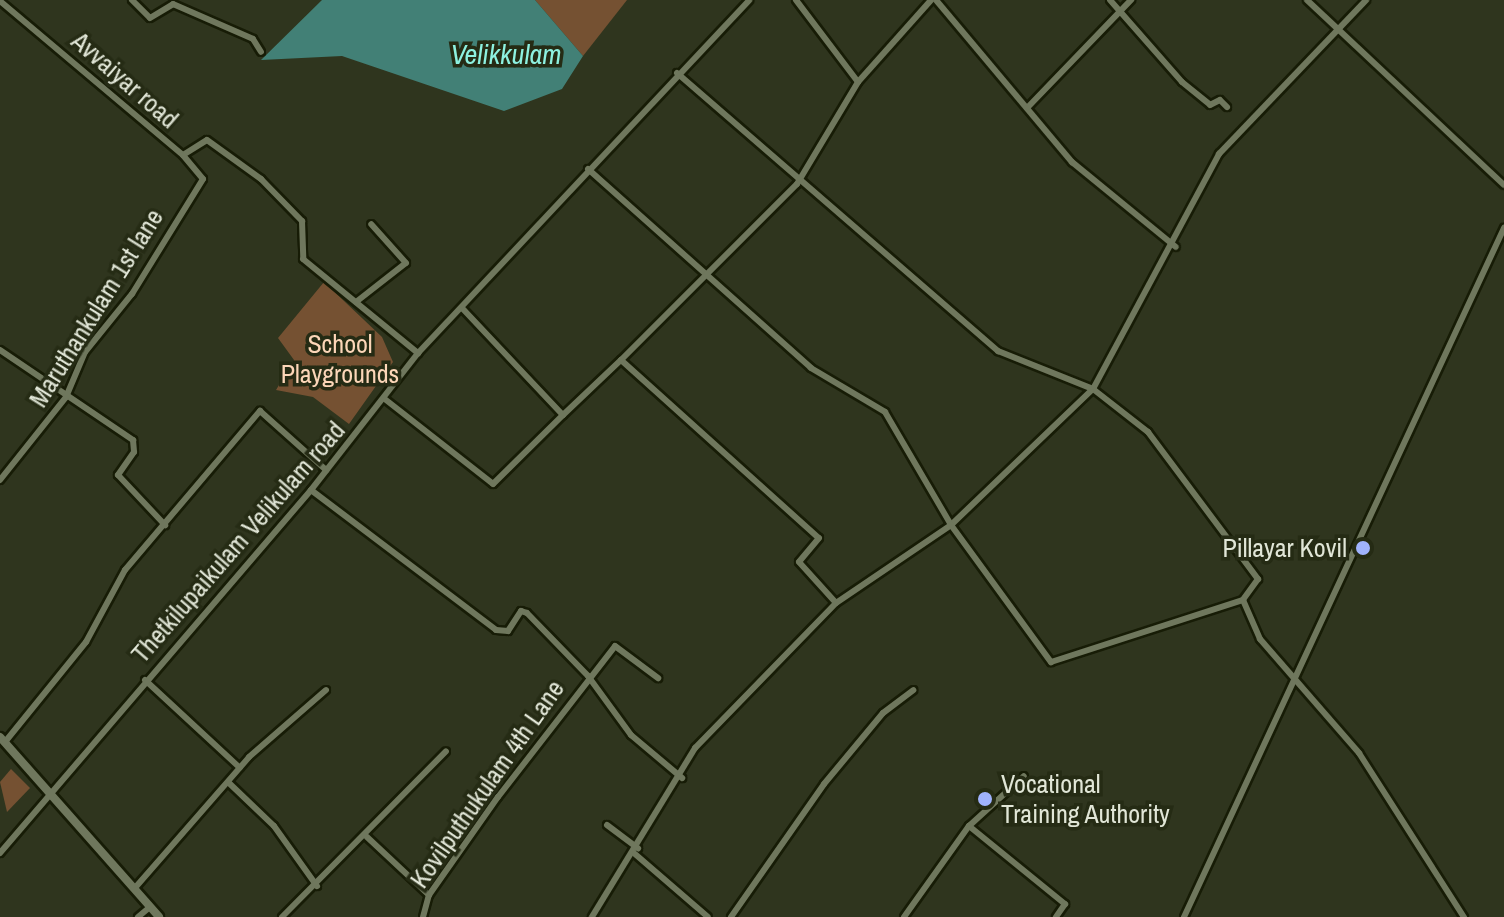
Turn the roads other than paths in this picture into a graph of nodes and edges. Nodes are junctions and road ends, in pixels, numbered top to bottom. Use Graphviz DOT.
graph roads {
  1 [pos="132,0"];
  2 [pos="749,0"];
  3 [pos="796,0"];
  4 [pos="934,0"];
  5 [pos="1110,0"];
  6 [pos="1131,0"];
  7 [pos="1307,0"];
  8 [pos="1366,0"];
  9 [pos="0,1"];
  10 [pos="1119,12"];
  11 [pos="1340,29"];
  12 [pos="261,52"];
  13 [pos="677,73"];
  14 [pos="858,82"];
  15 [pos="1028,107"];
  16 [pos="1227,107"];
  17 [pos="183,155"];
  18 [pos="588,169"];
  19 [pos="797,184"];
  20 [pos="1504,185"];
  21 [pos="371,224"];
  22 [pos="1504,228"];
  23 [pos="1176,247"];
  24 [pos="706,277"];
  25 [pos="356,302"];
  26 [pos="462,308"];
  27 [pos="0,350"];
  28 [pos="418,353"];
  29 [pos="621,360"];
  30 [pos="1093,389"];
  31 [pos="66,397"];
  32 [pos="386,400"];
  33 [pos="563,415"];
  34 [pos="326,470"];
  35 [pos="0,480"];
  36 [pos="311,490"];
  37 [pos="165,525"];
  38 [pos="951,525"];
  39 [pos="1243,600"];
  40 [pos="836,603"];
  41 [pos="588,676"];
  42 [pos="658,678"];
  43 [pos="1293,679"];
  44 [pos="145,680"];
  45 [pos="326,690"];
  46 [pos="913,690"];
  47 [pos="2,740"];
  48 [pos="446,751"];
  49 [pos="240,768"];
  50 [pos="1024,776"];
  51 [pos="682,778"];
  52 [pos="229,783"];
  53 [pos="50,793"];
  54 [pos="607,825"];
  55 [pos="969,826"];
  56 [pos="367,837"];
  57 [pos="636,851"];
  58 [pos="0,853"];
  59 [pos="317,886"];
  60 [pos="134,889"];
  61 [pos="429,895"];
  62 [pos="150,907"];
  63 [pos="138,917"];
  64 [pos="159,917"];
  65 [pos="282,917"];
  66 [pos="423,917"];
  67 [pos="592,917"];
  68 [pos="708,917"];
  69 [pos="731,917"];
  70 [pos="904,917"];
  71 [pos="1056,917"];
  72 [pos="1184,917"];
  73 [pos="1464,917"];
  1 -- 12 [label="street"];
  2 -- 13 [label="street, Thetkilupaikulam Velikulam road"];
  3 -- 14 [label="street"];
  4 -- 14 [label="street"];
  4 -- 15 [label="street"];
  5 -- 10 [label="street"];
  6 -- 10 [label="street"];
  7 -- 11 [label="street"];
  8 -- 11 [label="street"];
  9 -- 17 [label="street, Avvaiyar road"];
  10 -- 15 [label="street"];
  10 -- 16 [label="street"];
  11 -- 20 [label="street"];
  11 -- 23 [label="street"];
  13 -- 18 [label="street, Thetkilupaikulam Velikulam road"];
  13 -- 19 [label="street"];
  14 -- 19 [label="street"];
  15 -- 23 [label="street"];
  17 -- 25 [label="street, Avvaiyar road"];
  17 -- 31 [label="street, Maruthankulam 1st lane"];
  18 -- 24 [label="street"];
  18 -- 26 [label="street, Thetkilupaikulam Velikulam road"];
  19 -- 24 [label="street"];
  19 -- 30 [label="street"];
  21 -- 25 [label="street"];
  22 -- 43 [label="street"];
  23 -- 30 [label="street"];
  24 -- 29 [label="street"];
  24 -- 38 [label="street"];
  25 -- 28 [label="street, Avvaiyar road"];
  26 -- 28 [label="street, Thetkilupaikulam Velikulam road"];
  26 -- 33 [label="street"];
  27 -- 31 [label="street"];
  28 -- 32 [label="street, Thetkilupaikulam Velikulam road"];
  29 -- 33 [label="street"];
  29 -- 40 [label="street"];
  30 -- 38 [label="street"];
  30 -- 39 [label="street"];
  31 -- 35 [label="street, Maruthankulam 1st lane"];
  31 -- 37 [label="street"];
  32 -- 33 [label="street"];
  32 -- 34 [label="street, Thetkilupaikulam Velikulam road"];
  34 -- 36 [label="street, Thetkilupaikulam Velikulam road"];
  34 -- 37 [label="street"];
  36 -- 41 [label="street"];
  36 -- 44 [label="street, Thetkilupaikulam Velikulam road"];
  37 -- 47 [label="street"];
  38 -- 39 [label="street"];
  38 -- 40 [label="street"];
  39 -- 43 [label="street"];
  40 -- 51 [label="street"];
  41 -- 42 [label="street, Kovilputhukulam 4th Lane"];
  41 -- 51 [label="street"];
  41 -- 61 [label="street, Kovilputhukulam 4th Lane"];
  43 -- 72 [label="street"];
  43 -- 73 [label="street"];
  44 -- 49 [label="street"];
  44 -- 53 [label="street, Thetkilupaikulam Velikulam road"];
  45 -- 49 [label="street"];
  46 -- 69 [label="street"];
  47 -- 53 [label="street"];
  48 -- 56 [label="street"];
  49 -- 52 [label="street"];
  50 -- 55 [label="street"];
  51 -- 57 [label="street"];
  52 -- 59 [label="street"];
  52 -- 60 [label="street"];
  53 -- 58 [label="street, Thetkilupaikulam Velikulam road"];
  53 -- 60 [label="street"];
  54 -- 57 [label="street"];
  55 -- 70 [label="street"];
  55 -- 71 [label="street"];
  56 -- 59 [label="street"];
  56 -- 61 [label="street"];
  57 -- 67 [label="street"];
  57 -- 68 [label="street"];
  59 -- 65 [label="street"];
  60 -- 62 [label="street"];
  61 -- 66 [label="street, Kovilputhukulam 4th Lane"];
  62 -- 63 [label="street"];
  62 -- 64 [label="street"];
}
